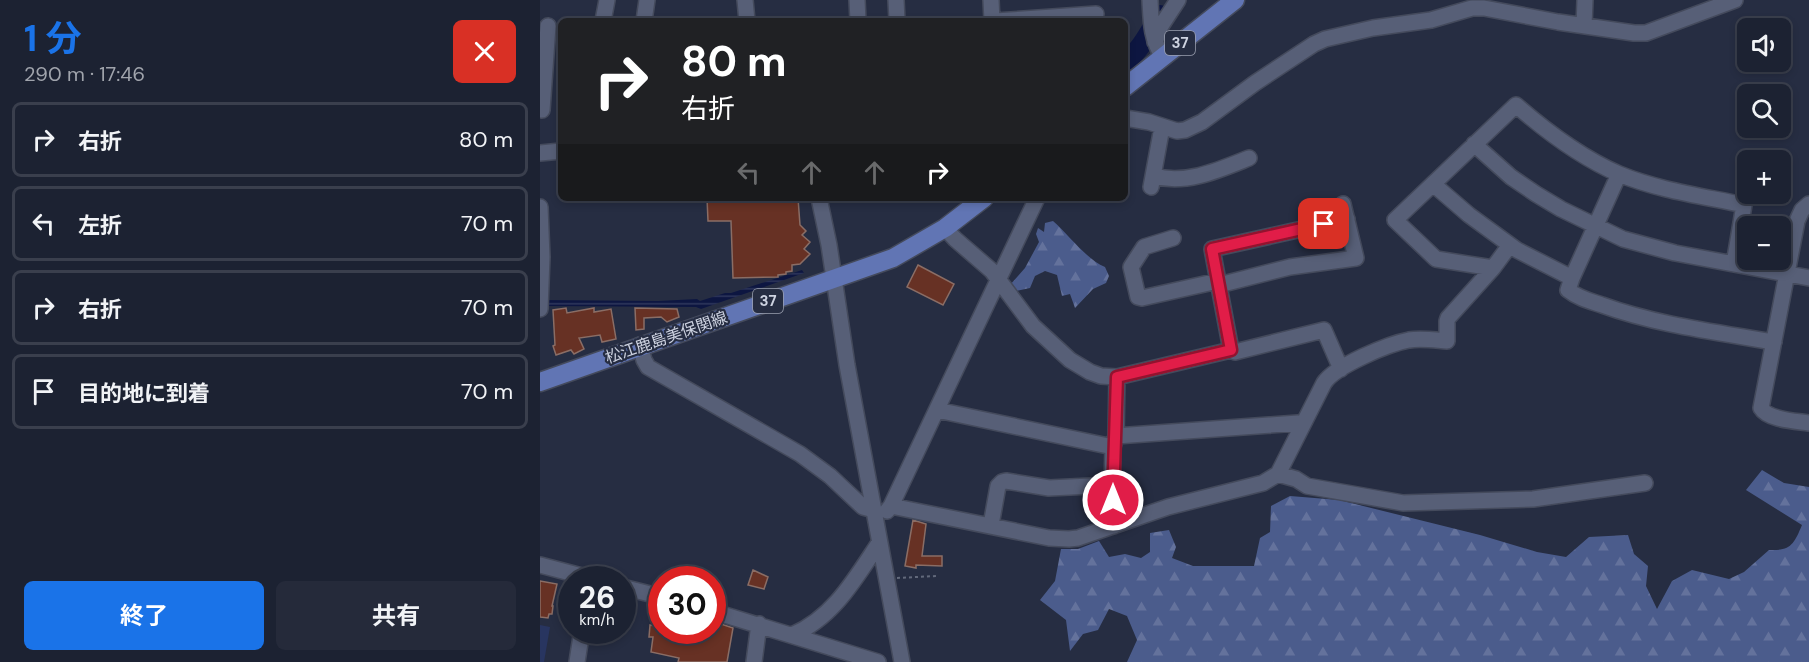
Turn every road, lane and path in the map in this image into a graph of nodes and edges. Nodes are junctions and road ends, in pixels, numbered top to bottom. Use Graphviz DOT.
graph roads {
  1 [pos="607,0"];
  2 [pos="647,0"];
  3 [pos="745,0"];
  4 [pos="857,0"];
  5 [pos="896,0"];
  6 [pos="991,0"];
  7 [pos="1150,0"];
  8 [pos="1178,0"];
  9 [pos="1235,0"];
  10 [pos="1585,0"];
  11 [pos="1735,0"];
  12 [pos="1095,12"];
  13 [pos="604,18"];
  14 [pos="644,18"];
  15 [pos="747,18"];
  16 [pos="858,18"];
  17 [pos="897,18"];
  18 [pos="993,18"];
  19 [pos="1027,18"];
  20 [pos="1584,26"];
  21 [pos="550,27"];
  22 [pos="1156,39"];
  23 [pos="543,61"];
  24 [pos="1128,82"];
  25 [pos="542,110"];
  26 [pos="1128,118"];
  27 [pos="1162,127"];
  28 [pos="1474,144"];
  29 [pos="558,152"];
  30 [pos="540,153"];
  31 [pos="1249,158"];
  32 [pos="1619,174"];
  33 [pos="1433,184"];
  34 [pos="820,201"];
  35 [pos="980,201"];
  36 [pos="1036,201"];
  37 [pos="1809,204"];
  38 [pos="540,207"];
  39 [pos="1595,226"];
  40 [pos="945,228"];
  41 [pos="1173,238"];
  42 [pos="1510,244"];
  43 [pos="1734,264"];
  44 [pos="1493,268"];
  45 [pos="1787,274"];
  46 [pos="833,278"];
  47 [pos="1572,278"];
  48 [pos="1809,279"];
  49 [pos="998,280"];
  50 [pos="1219,283"];
  51 [pos="541,299"];
  52 [pos="540,308"];
  53 [pos="1774,342"];
  54 [pos="640,345"];
  55 [pos="1231,350"];
  56 [pos="1341,369"];
  57 [pos="1117,377"];
  58 [pos="540,382"];
  59 [pos="937,411"];
  60 [pos="1809,423"];
  61 [pos="1302,426"];
  62 [pos="1114,441"];
  63 [pos="1278,474"];
  64 [pos="1645,483"];
  65 [pos="1112,484"];
  66 [pos="891,506"];
  67 [pos="874,515"];
  68 [pos="991,525"];
  69 [pos="1114,526"];
  70 [pos="879,543"];
  71 [pos="540,565"];
  72 [pos="558,570"];
  73 [pos="936,576"];
  74 [pos="885,577"];
  75 [pos="726,615"];
  76 [pos="759,624"];
  77 [pos="792,635"];
  78 [pos="580,644"];
  79 [pos="577,662"];
  80 [pos="754,662"];
  81 [pos="878,662"];
  82 [pos="902,662"];
  1 -- 13 [label="street"];
  2 -- 14 [label="street"];
  3 -- 15 [label="street"];
  4 -- 16 [label="street"];
  5 -- 17 [label="street"];
  6 -- 18 [label="street"];
  7 -- 22 [label="street"];
  8 -- 22 [label="street"];
  9 -- 22 [label="main road, 37"];
  10 -- 20 [label="street"];
  11 -- 20 [label="street"];
  12 -- 19 [label="street"];
  20 -- 27 [label="street"];
  21 -- 23 [label="street"];
  22 -- 24 [label="main road, 37"];
  23 -- 25 [label="street"];
  26 -- 27 [label="street"];
  27 -- 31 [label="street"];
  28 -- 32 [label="street"];
  28 -- 33 [label="street"];
  28 -- 39 [label="street"];
  29 -- 30 [label="street"];
  32 -- 39 [label="street"];
  32 -- 43 [label="street"];
  33 -- 42 [label="street"];
  33 -- 44 [label="street"];
  34 -- 46 [label="street"];
  35 -- 40 [label="main road, 松江鹿島美保関線 / 37"];
  36 -- 49 [label="street"];
  37 -- 45 [label="street"];
  38 -- 51 [label="street"];
  39 -- 43 [label="street"];
  39 -- 47 [label="street"];
  40 -- 46 [label="main road, 松江鹿島美保関線 / 37"];
  40 -- 49 [label="street"];
  41 -- 50 [label="street"];
  42 -- 44 [label="street"];
  42 -- 47 [label="street"];
  43 -- 45 [label="street"];
  44 -- 56 [label="street"];
  45 -- 48 [label="street"];
  45 -- 53 [label="street"];
  46 -- 54 [label="main road, 松江鹿島美保関線 / 37"];
  46 -- 67 [label="street"];
  47 -- 53 [label="street"];
  49 -- 57 [label="street"];
  49 -- 59 [label="street"];
  50 -- 50 [label="street"];
  50 -- 55 [label="street"];
  51 -- 52 [label="street"];
  53 -- 60 [label="street"];
  54 -- 58 [label="main road, 松江鹿島美保関線 / 37"];
  54 -- 67 [label="street"];
  55 -- 56 [label="street"];
  55 -- 57 [label="street"];
  56 -- 61 [label="street"];
  57 -- 62 [label="street"];
  59 -- 62 [label="street"];
  59 -- 66 [label="street"];
  61 -- 62 [label="street"];
  61 -- 63 [label="street"];
  62 -- 65 [label="street"];
  63 -- 64 [label="street"];
  63 -- 69 [label="street"];
  65 -- 68 [label="street"];
  65 -- 69 [label="street"];
  66 -- 67 [label="street"];
  66 -- 68 [label="street"];
  67 -- 70 [label="street"];
  68 -- 69 [label="street"];
  70 -- 74 [label="street"];
  70 -- 77 [label="street"];
  71 -- 72 [label="street"];
  73 -- 74 [label="path"];
  74 -- 82 [label="street"];
  75 -- 76 [label="street"];
  76 -- 77 [label="street"];
  76 -- 80 [label="street"];
  77 -- 81 [label="street"];
  78 -- 79 [label="street"];
}
